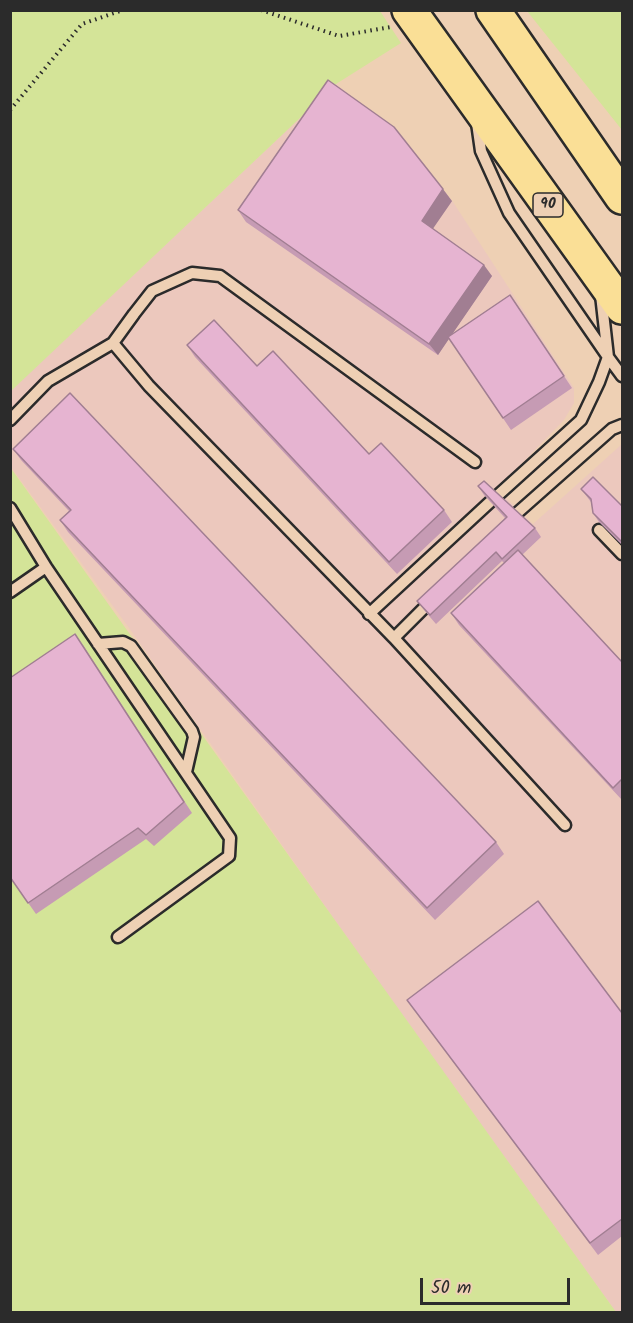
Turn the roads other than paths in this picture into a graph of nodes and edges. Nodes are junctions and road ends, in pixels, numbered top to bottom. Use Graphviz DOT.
graph roads {
  1 [pos="493,10"];
  2 [pos="414,17"];
  3 [pos="474,102"];
  4 [pos="622,197"];
  5 [pos="598,275"];
  6 [pos="622,307"];
  7 [pos="113,343"];
  8 [pos="608,357"];
  9 [pos="622,376"];
  10 [pos="10,420"];
  11 [pos="622,425"];
  12 [pos="475,462"];
  13 [pos="10,508"];
  14 [pos="516,514"];
  15 [pos="599,530"];
  16 [pos="622,555"];
  17 [pos="46,567"];
  18 [pos="442,590"];
  19 [pos="10,592"];
  20 [pos="369,614"];
  21 [pos="394,638"];
  22 [pos="98,644"];
  23 [pos="186,772"];
  24 [pos="565,825"];
  25 [pos="118,937"];
  1 -- 4 [label="highway"];
  2 -- 3 [label="highway, 90"];
  3 -- 5 [label="highway, 90"];
  3 -- 8 [label="lane"];
  5 -- 6 [label="highway, 90"];
  5 -- 8 [label="lane"];
  7 -- 10 [label="lane"];
  7 -- 12 [label="lane"];
  7 -- 20 [label="lane"];
  8 -- 9 [label="lane"];
  8 -- 20 [label="lane"];
  11 -- 14 [label="lane"];
  13 -- 17 [label="lane"];
  15 -- 16 [label="lane"];
  17 -- 19 [label="lane"];
  17 -- 22 [label="lane"];
  18 -- 21 [label="lane"];
  20 -- 21 [label="lane"];
  21 -- 24 [label="lane"];
  22 -- 23 [label="lane"];
  22 -- 23 [label="lane"];
  23 -- 25 [label="lane"];
}
